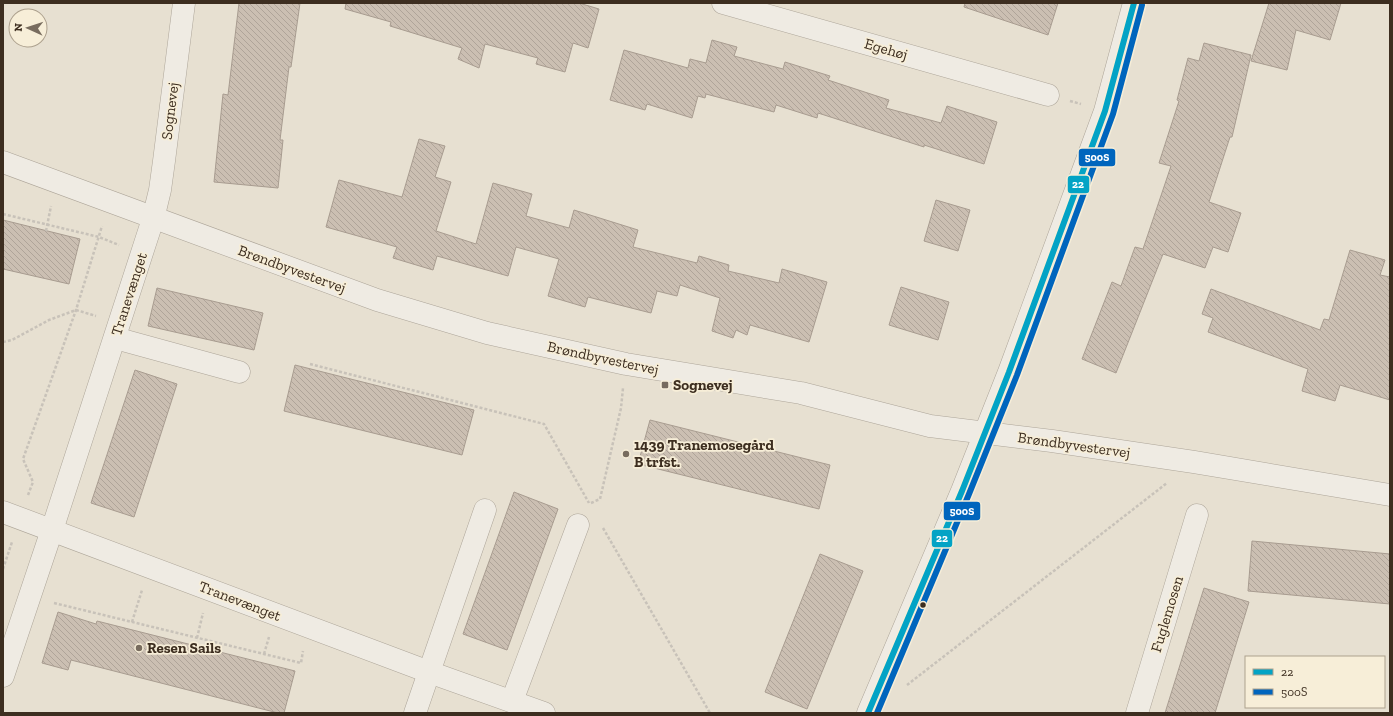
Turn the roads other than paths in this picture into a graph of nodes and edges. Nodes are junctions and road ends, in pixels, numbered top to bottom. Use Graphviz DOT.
graph roads {
  1 [pos="184,3"];
  2 [pos="723,3"];
  3 [pos="1134,3"];
  4 [pos="1048,95"];
  5 [pos="3,162"];
  6 [pos="153,219"];
  7 [pos="117,331"];
  8 [pos="239,372"];
  9 [pos="985,432"];
  10 [pos="1390,495"];
  11 [pos="485,510"];
  12 [pos="12,515"];
  13 [pos="1197,515"];
  14 [pos="578,525"];
  15 [pos="52,530"];
  16 [pos="429,672"];
  17 [pos="3,676"];
  18 [pos="512,701"];
  19 [pos="415,713"];
  20 [pos="544,713"];
  21 [pos="868,713"];
  22 [pos="1137,713"];
  1 -- 6 [label="street, Sognevej"];
  2 -- 4 [label="street, Egehøj"];
  3 -- 9 [label="street"];
  5 -- 6 [label="street, Brøndbyvestervej"];
  6 -- 7 [label="street, Tranevænget"];
  6 -- 9 [label="street, Brøndbyvestervej"];
  7 -- 8 [label="street"];
  7 -- 15 [label="street, Tranevænget"];
  9 -- 10 [label="street, Brøndbyvestervej"];
  9 -- 21 [label="street"];
  11 -- 16 [label="street"];
  12 -- 15 [label="street, Tranevænget"];
  13 -- 22 [label="street, Fuglemosen"];
  14 -- 18 [label="street"];
  15 -- 16 [label="street, Tranevænget"];
  15 -- 17 [label="street, Tranevænget"];
  16 -- 18 [label="street, Tranevænget"];
  16 -- 19 [label="street"];
  18 -- 20 [label="street, Tranevænget"];
}
